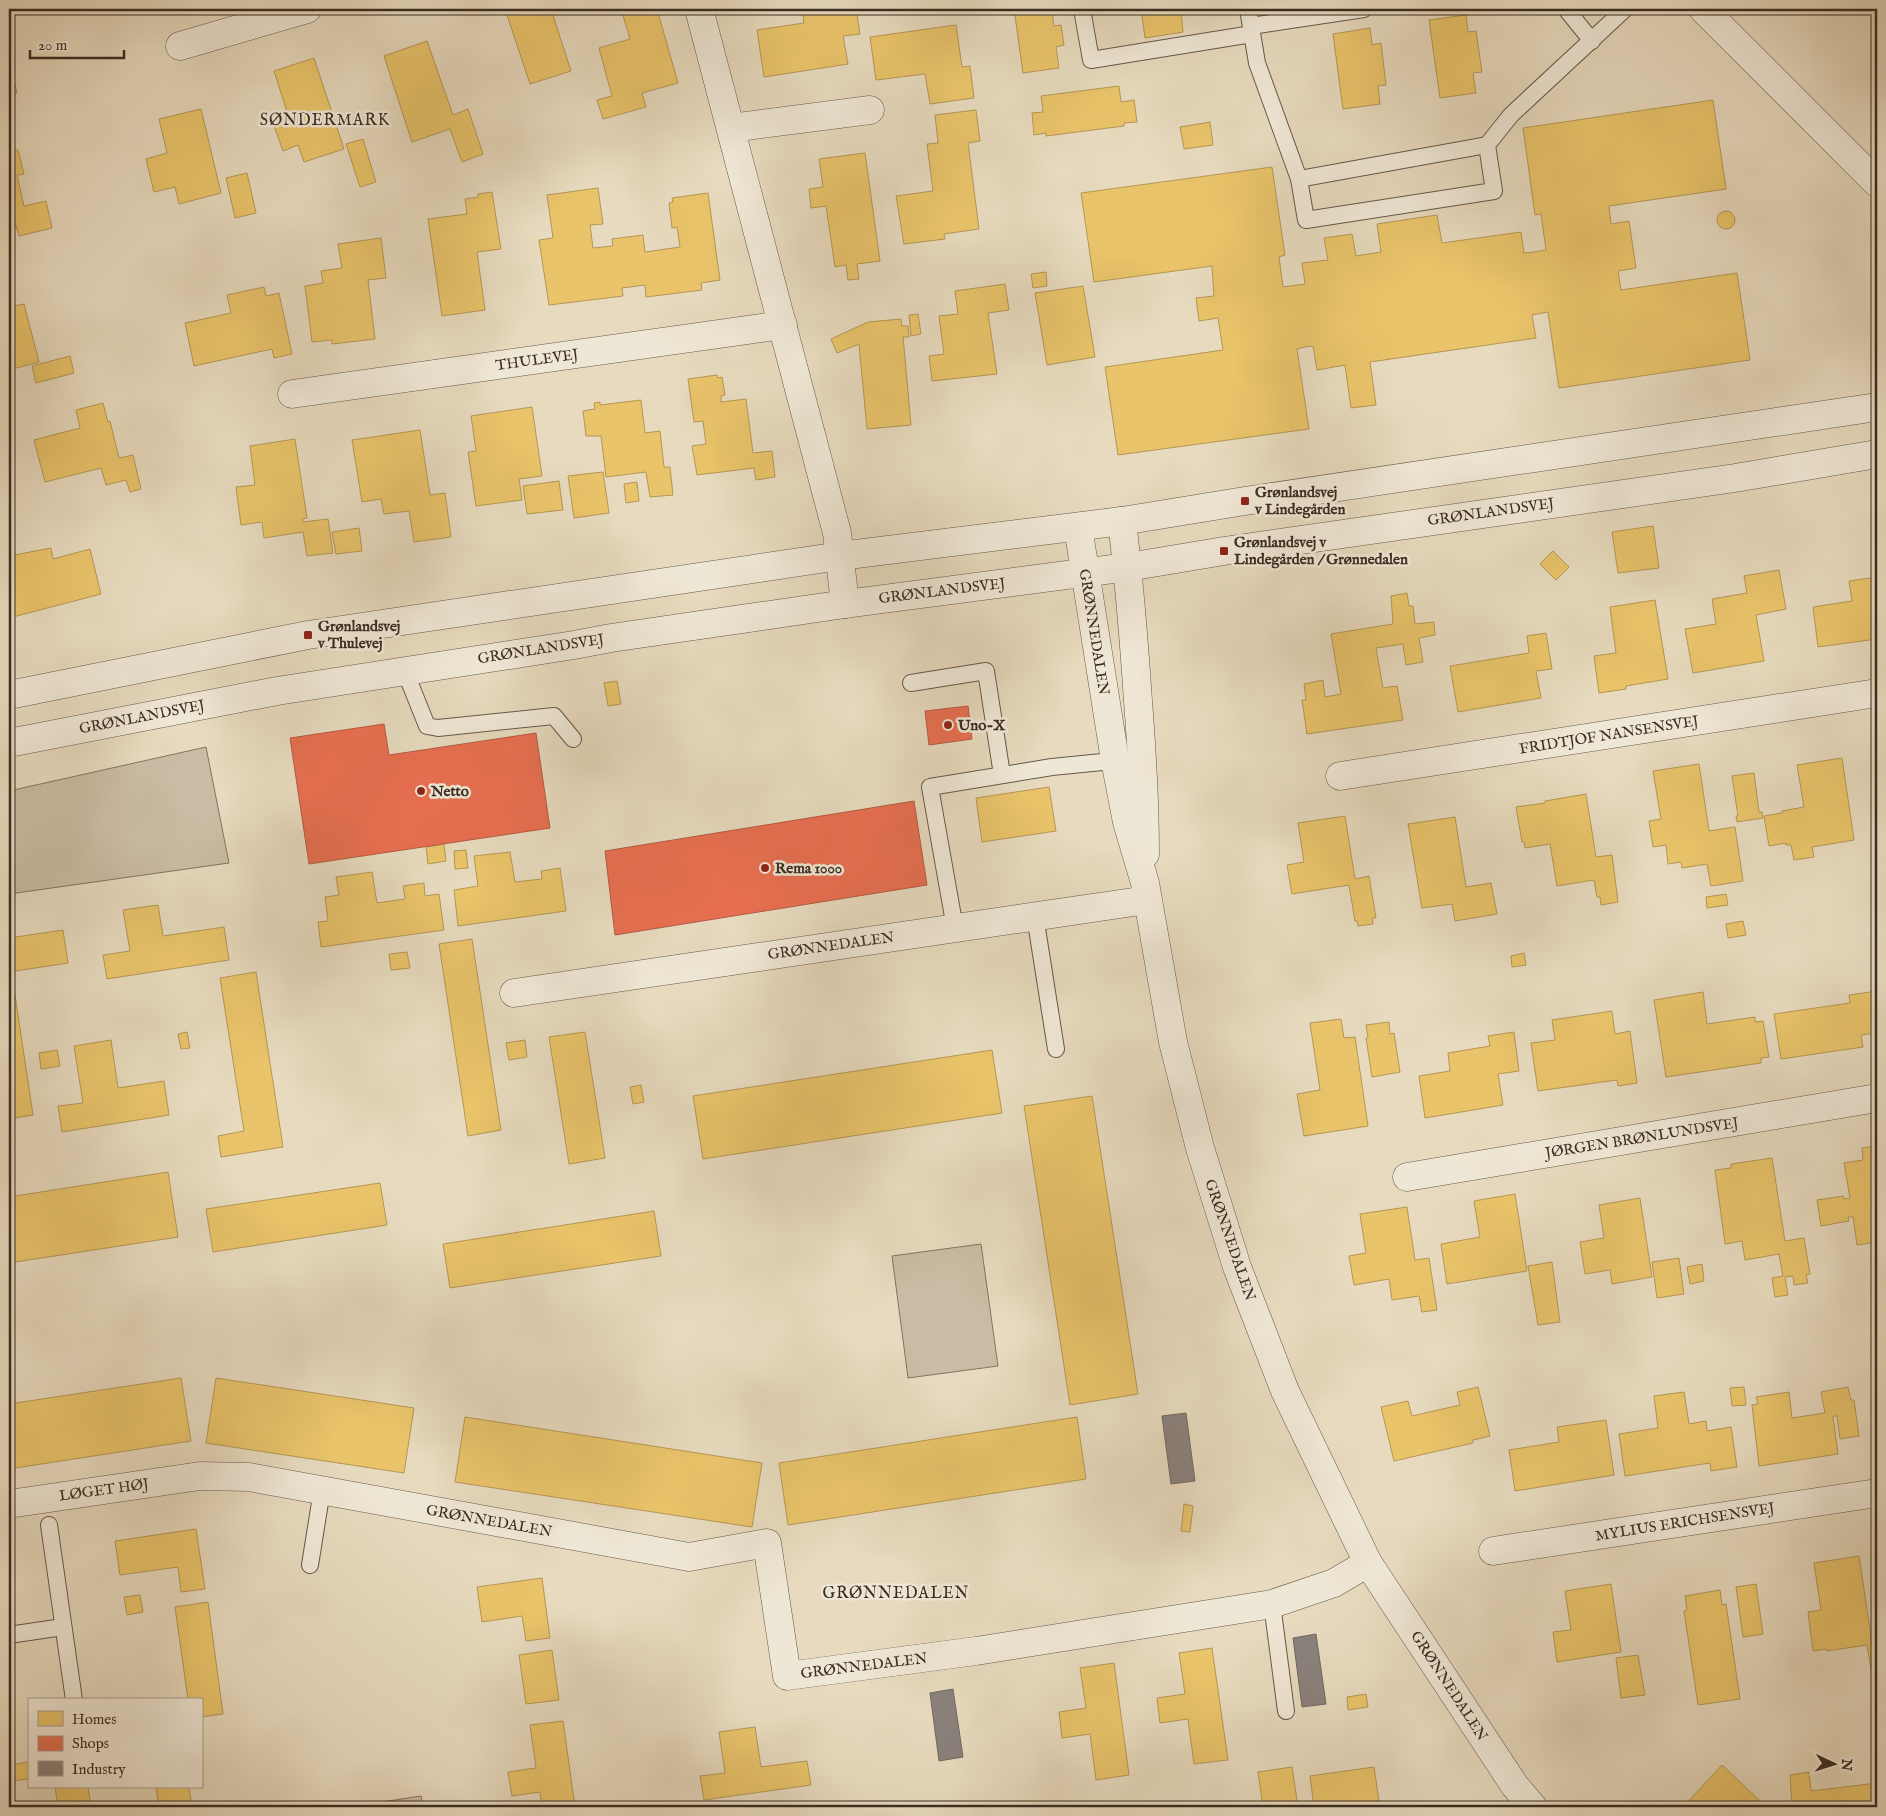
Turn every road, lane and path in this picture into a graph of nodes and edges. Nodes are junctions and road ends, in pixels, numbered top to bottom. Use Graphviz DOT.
graph roads {
  1 [pos="307,9"];
  2 [pos="699,9"];
  3 [pos="1082,9"];
  4 [pos="1248,9"];
  5 [pos="1364,9"];
  6 [pos="1566,9"];
  7 [pos="1624,9"];
  8 [pos="1703,9"];
  9 [pos="1251,30"];
  10 [pos="1592,41"];
  11 [pos="180,46"];
  12 [pos="870,110"];
  13 [pos="731,128"];
  14 [pos="1487,145"];
  15 [pos="1299,178"];
  16 [pos="1877,183"];
  17 [pos="783,326"];
  18 [pos="292,394"];
  19 [pos="1877,408"];
  20 [pos="1877,454"];
  21 [pos="1122,521"];
  22 [pos="1078,527"];
  23 [pos="840,556"];
  24 [pos="1128,567"];
  25 [pos="1085,573"];
  26 [pos="845,604"];
  27 [pos="405,671"];
  28 [pos="911,682"];
  29 [pos="1877,693"];
  30 [pos="9,695"];
  31 [pos="573,739"];
  32 [pos="9,744"];
  33 [pos="1142,759"];
  34 [pos="1115,760"];
  35 [pos="1002,775"];
  36 [pos="1340,776"];
  37 [pos="1146,891"];
  38 [pos="1035,916"];
  39 [pos="955,928"];
  40 [pos="514,993"];
  41 [pos="1056,1049"];
  42 [pos="1877,1098"];
  43 [pos="1407,1177"];
  44 [pos="200,1476"];
  45 [pos="322,1490"];
  46 [pos="1877,1493"];
  47 [pos="9,1504"];
  48 [pos="50,1525"];
  49 [pos="1493,1551"];
  50 [pos="1368,1563"];
  51 [pos="310,1565"];
  52 [pos="1272,1604"];
  53 [pos="63,1627"];
  54 [pos="9,1635"];
  55 [pos="74,1698"];
  56 [pos="1286,1711"];
  57 [pos="1533,1807"];
  1 -- 11 [label="street"];
  2 -- 13 [label="street"];
  3 -- 9 [label="lane"];
  4 -- 9 [label="lane"];
  5 -- 9 [label="lane"];
  6 -- 10 [label="lane"];
  7 -- 10 [label="lane"];
  8 -- 16 [label="street"];
  9 -- 15 [label="lane"];
  10 -- 14 [label="lane"];
  12 -- 13 [label="street"];
  13 -- 17 [label="street"];
  14 -- 15 [label="lane"];
  14 -- 15 [label="lane"];
  17 -- 18 [label="street, THULEVEJ"];
  17 -- 23 [label="street"];
  19 -- 21 [label="street"];
  20 -- 24 [label="street, GRØNLANDSVEJ"];
  21 -- 22 [label="street"];
  21 -- 24 [label="street, GRØNNEDALEN"];
  22 -- 23 [label="street"];
  22 -- 25 [label="street, GRØNNEDALEN"];
  23 -- 26 [label="street"];
  23 -- 30 [label="street"];
  24 -- 25 [label="street, GRØNLANDSVEJ"];
  24 -- 33 [label="street, GRØNNEDALEN"];
  25 -- 26 [label="street, GRØNLANDSVEJ"];
  25 -- 34 [label="street, GRØNNEDALEN"];
  26 -- 27 [label="street, GRØNLANDSVEJ"];
  27 -- 31 [label="lane"];
  27 -- 32 [label="street, GRØNLANDSVEJ"];
  28 -- 35 [label="lane"];
  29 -- 36 [label="street, FRIDTJOF NANSENSVEJ"];
  33 -- 34 [label="lane"];
  33 -- 37 [label="street, GRØNNEDALEN"];
  34 -- 35 [label="lane"];
  34 -- 37 [label="street, GRØNNEDALEN"];
  35 -- 39 [label="lane"];
  37 -- 38 [label="street, GRØNNEDALEN"];
  37 -- 50 [label="street, GRØNNEDALEN"];
  38 -- 39 [label="street, GRØNNEDALEN"];
  38 -- 41 [label="lane"];
  39 -- 40 [label="street, GRØNNEDALEN"];
  42 -- 43 [label="street, JØRGEN BRØNLUNDSVEJ"];
  44 -- 45 [label="street, GRØNNEDALEN"];
  44 -- 47 [label="street, LØGET HØJ"];
  45 -- 51 [label="lane"];
  45 -- 52 [label="street, GRØNNEDALEN"];
  46 -- 49 [label="street, MYLIUS ERICHSENSVEJ"];
  48 -- 53 [label="lane"];
  50 -- 52 [label="street, GRØNNEDALEN"];
  50 -- 57 [label="street, GRØNNEDALEN"];
  52 -- 56 [label="lane"];
  53 -- 54 [label="lane"];
  53 -- 55 [label="lane"];
}
